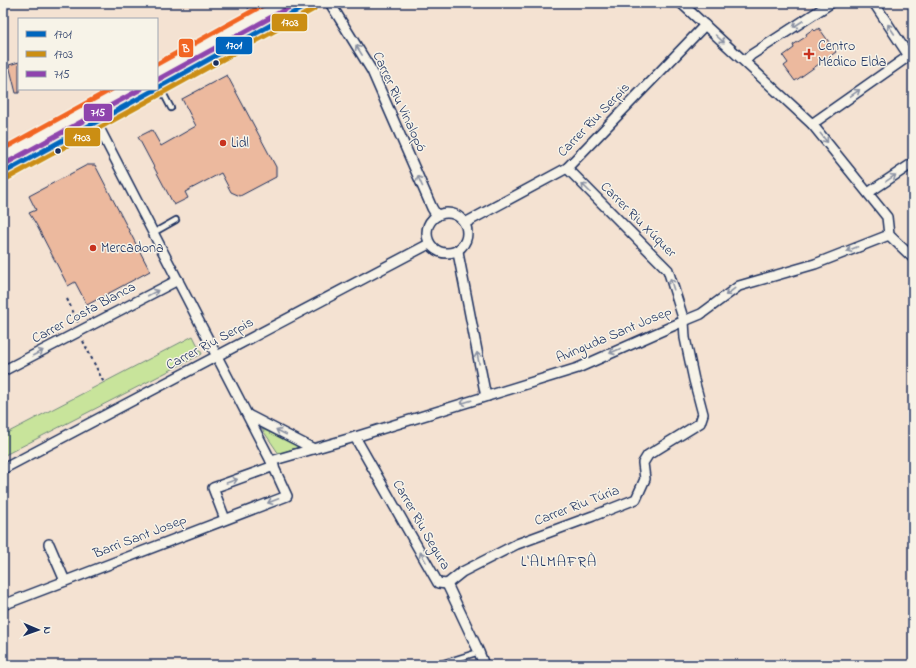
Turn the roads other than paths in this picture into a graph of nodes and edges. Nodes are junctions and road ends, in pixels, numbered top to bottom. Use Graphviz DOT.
graph roads {
  1 [pos="253,3"];
  2 [pos="280,3"];
  3 [pos="311,3"];
  4 [pos="330,3"];
  5 [pos="681,3"];
  6 [pos="830,3"];
  7 [pos="874,3"];
  8 [pos="251,20"];
  9 [pos="705,25"];
  10 [pos="911,55"];
  11 [pos="745,62"];
  12 [pos="158,71"];
  13 [pos="158,88"];
  14 [pos="124,90"];
  15 [pos="154,90"];
  16 [pos="171,108"];
  17 [pos="96,122"];
  18 [pos="812,124"];
  19 [pos="3,156"];
  20 [pos="913,163"];
  21 [pos="567,168"];
  22 [pos="3,173"];
  23 [pos="868,193"];
  24 [pos="437,216"];
  25 [pos="176,220"];
  26 [pos="465,223"];
  27 [pos="153,233"];
  28 [pos="889,235"];
  29 [pos="429,244"];
  30 [pos="458,250"];
  31 [pos="913,258"];
  32 [pos="178,280"];
  33 [pos="684,321"];
  34 [pos="217,356"];
  35 [pos="3,371"];
  36 [pos="488,396"];
  37 [pos="248,415"];
  38 [pos="355,437"];
  39 [pos="314,449"];
  40 [pos="273,464"];
  41 [pos="3,469"];
  42 [pos="225,519"];
  43 [pos="49,544"];
  44 [pos="64,581"];
  45 [pos="447,584"];
  46 [pos="3,605"];
  47 [pos="479,652"];
  48 [pos="437,665"];
  49 [pos="484,665"];
  1 -- 8 [label="street"];
  2 -- 8 [label="street"];
  3 -- 13 [label="street"];
  24 -- 4 [label="street, Carrer Riu Vinalopó, one-way"];
  5 -- 9 [label="street"];
  6 -- 11 [label="street, one-way"];
  10 -- 7 [label="street, one-way"];
  8 -- 12 [label="street"];
  9 -- 11 [label="street, one-way"];
  9 -- 21 [label="street, Carrer Riu Serpis"];
  18 -- 10 [label="street, one-way"];
  11 -- 18 [label="street"];
  13 -- 16 [label="lane"];
  14 -- 19 [label="street"];
  15 -- 17 [label="street"];
  17 -- 22 [label="street"];
  17 -- 27 [label="street"];
  18 -- 23 [label="street, one-way"];
  23 -- 20 [label="street, one-way"];
  21 -- 26 [label="street, Carrer Riu Serpis"];
  33 -- 21 [label="street, Carrer Riu Xúquer, one-way"];
  23 -- 28 [label="street"];
  24 -- 26 [label="street"];
  24 -- 29 [label="street"];
  25 -- 27 [label="lane"];
  26 -- 30 [label="street"];
  27 -- 32 [label="street"];
  28 -- 31 [label="street"];
  28 -- 33 [label="street, Avinguda Sant Josep, one-way"];
  29 -- 30 [label="street"];
  29 -- 34 [label="street, Carrer Riu Serpis"];
  36 -- 30 [label="street, one-way"];
  32 -- 34 [label="street"];
  35 -- 32 [label="street, Carrer Costa Blanca, one-way"];
  33 -- 36 [label="street, Avinguda Sant Josep, one-way"];
  33 -- 45 [label="street, Carrer Riu Túria"];
  34 -- 37 [label="street"];
  34 -- 41 [label="street, Carrer Riu Serpis"];
  36 -- 38 [label="street, Avinguda Sant Josep, one-way"];
  39 -- 37 [label="street, one-way"];
  37 -- 40 [label="street"];
  38 -- 39 [label="street, Avinguda Sant Josep"];
  45 -- 38 [label="street, Carrer Riu Segura, one-way"];
  39 -- 40 [label="street, Avinguda Sant Josep"];
  42 -- 40 [label="street, one-way"];
  40 -- 42 [label="street, Barri Sant Josep, one-way"];
  42 -- 44 [label="street, Barri Sant Josep"];
  43 -- 44 [label="street"];
  44 -- 46 [label="street, Barri Sant Josep"];
  45 -- 47 [label="street, Carrer Riu Segura"];
  47 -- 48 [label="lane"];
  47 -- 49 [label="street, Carrer Riu Segura"];
}
